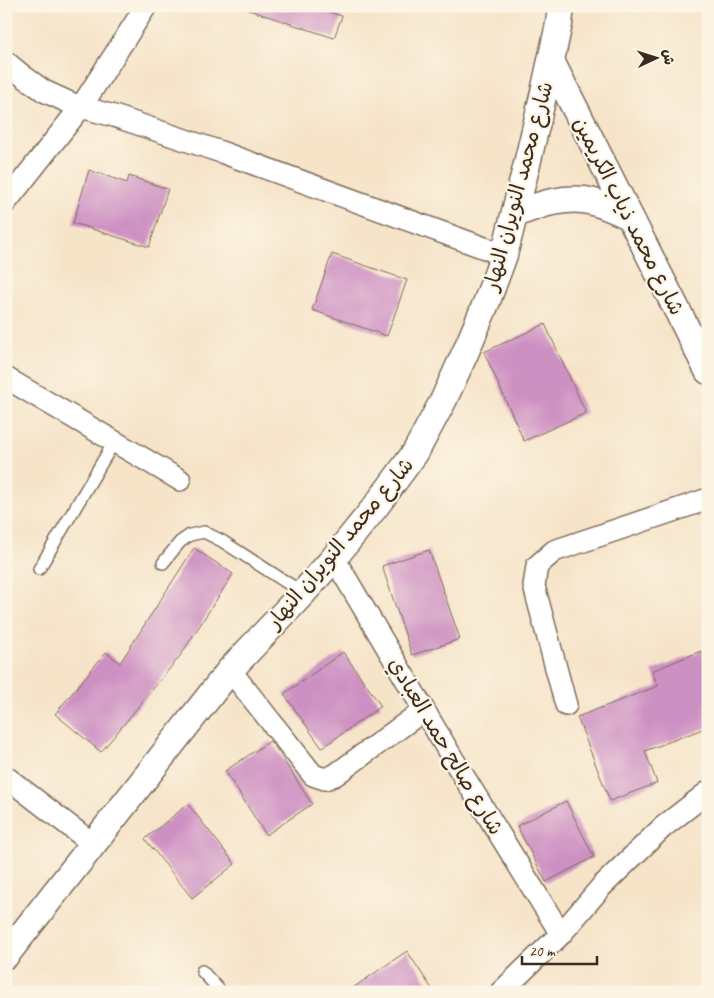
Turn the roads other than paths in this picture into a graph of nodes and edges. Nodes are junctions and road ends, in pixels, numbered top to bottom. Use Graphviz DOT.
graph roads {
  1 [pos="146,6"];
  2 [pos="561,6"];
  3 [pos="550,61"];
  4 [pos="6,62"];
  5 [pos="81,107"];
  6 [pos="6,202"];
  7 [pos="515,214"];
  8 [pos="629,216"];
  9 [pos="504,255"];
  10 [pos="708,371"];
  11 [pos="6,378"];
  12 [pos="114,442"];
  13 [pos="180,480"];
  14 [pos="708,499"];
  15 [pos="334,558"];
  16 [pos="163,563"];
  17 [pos="39,569"];
  18 [pos="303,594"];
  19 [pos="230,670"];
  20 [pos="566,705"];
  21 [pos="424,710"];
  22 [pos="6,777"];
  23 [pos="708,792"];
  24 [pos="93,844"];
  25 [pos="561,934"];
  26 [pos="6,955"];
  27 [pos="202,971"];
  28 [pos="221,992"];
  29 [pos="500,992"];
  1 -- 5 [label="street"];
  2 -- 3 [label="street, شارع محمد النويران النهار"];
  3 -- 7 [label="street, شارع محمد النويران النهار"];
  3 -- 8 [label="street, شارع محمد ذياب الكريمين"];
  4 -- 5 [label="street"];
  5 -- 6 [label="street"];
  5 -- 9 [label="street"];
  7 -- 8 [label="street"];
  7 -- 9 [label="street, شارع محمد النويران النهار"];
  8 -- 10 [label="street, شارع محمد ذياب الكريمين"];
  9 -- 15 [label="street, شارع محمد النويران النهار"];
  11 -- 12 [label="street"];
  12 -- 13 [label="street"];
  12 -- 17 [label="lane"];
  14 -- 20 [label="street"];
  15 -- 18 [label="street, شارع محمد النويران النهار"];
  15 -- 21 [label="street, شارع صالح حمد العبادي"];
  16 -- 18 [label="lane"];
  18 -- 19 [label="street, شارع محمد النويران النهار"];
  19 -- 21 [label="street"];
  19 -- 24 [label="street, شارع محمد النويران النهار"];
  21 -- 25 [label="street, شارع صالح حمد العبادي"];
  22 -- 24 [label="street"];
  23 -- 25 [label="street"];
  24 -- 26 [label="street, شارع محمد النويران النهار"];
  25 -- 29 [label="street"];
  27 -- 28 [label="lane"];
}
